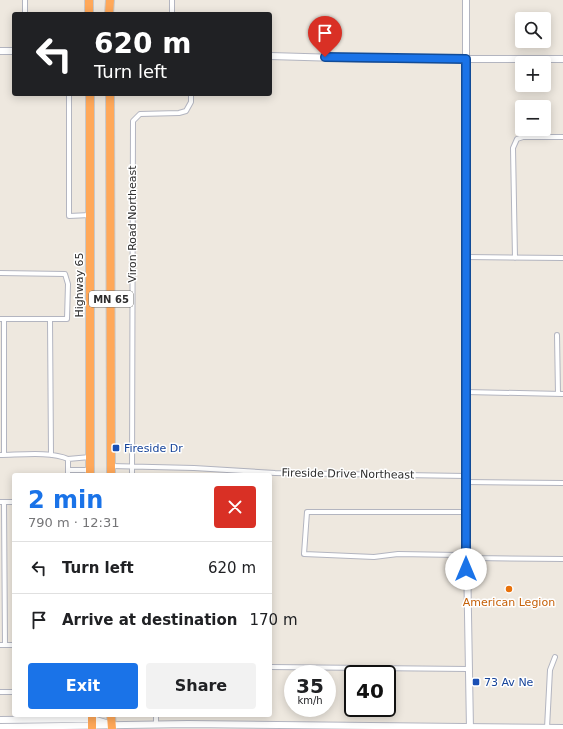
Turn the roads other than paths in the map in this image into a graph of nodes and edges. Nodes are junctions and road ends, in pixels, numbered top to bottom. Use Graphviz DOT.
graph roads {
  1 [pos="25,0"];
  2 [pos="89,0"];
  3 [pos="110,0"];
  4 [pos="172,0"];
  5 [pos="466,0"];
  6 [pos="25,12"];
  7 [pos="90,12"];
  8 [pos="109,12"];
  9 [pos="172,12"];
  10 [pos="0,51"];
  11 [pos="12,51"];
  12 [pos="272,56"];
  13 [pos="466,59"];
  14 [pos="563,59"];
  15 [pos="69,96"];
  16 [pos="90,96"];
  17 [pos="110,96"];
  18 [pos="191,96"];
  19 [pos="563,137"];
  20 [pos="90,215"];
  21 [pos="466,258"];
  22 [pos="515,258"];
  23 [pos="563,258"];
  24 [pos="0,273"];
  25 [pos="2,319"];
  26 [pos="50,320"];
  27 [pos="557,335"];
  28 [pos="466,392"];
  29 [pos="558,394"];
  30 [pos="563,394"];
  31 [pos="2,455"];
  32 [pos="51,455"];
  33 [pos="90,456"];
  34 [pos="68,459"];
  35 [pos="111,466"];
  36 [pos="133,466"];
  37 [pos="68,472"];
  38 [pos="90,472"];
  39 [pos="111,473"];
  40 [pos="132,473"];
  41 [pos="466,479"];
  42 [pos="563,483"];
  43 [pos="2,502"];
  44 [pos="466,512"];
  45 [pos="466,557"];
  46 [pos="563,559"];
  47 [pos="0,645"];
  48 [pos="5,645"];
  49 [pos="12,645"];
  50 [pos="555,657"];
  51 [pos="272,667"];
  52 [pos="468,669"];
  53 [pos="0,692"];
  54 [pos="12,692"];
  55 [pos="156,717"];
  56 [pos="0,720"];
  57 [pos="12,720"];
  58 [pos="92,722"];
  59 [pos="156,724"];
  60 [pos="112,726"];
  61 [pos="0,727"];
  62 [pos="12,728"];
  63 [pos="470,728"];
  64 [pos="547,728"];
  65 [pos="563,728"];
  1 -- 6 [label="street"];
  2 -- 7 [label="highway"];
  3 -- 8 [label="highway"];
  4 -- 9 [label="street"];
  5 -- 13 [label="street"];
  10 -- 11 [label="street"];
  12 -- 13 [label="street"];
  13 -- 14 [label="street"];
  13 -- 21 [label="street"];
  15 -- 20 [label="street"];
  16 -- 20 [label="highway, Highway 65 / MN 65"];
  17 -- 35 [label="highway, MN 65"];
  18 -- 36 [label="street, Viron Road Northeast"];
  19 -- 22 [label="street"];
  20 -- 33 [label="highway, Highway 65 / MN 65"];
  21 -- 22 [label="street"];
  21 -- 28 [label="street"];
  22 -- 23 [label="street"];
  24 -- 26 [label="street"];
  25 -- 26 [label="street"];
  25 -- 31 [label="street"];
  26 -- 32 [label="street"];
  27 -- 29 [label="street"];
  28 -- 29 [label="street"];
  28 -- 41 [label="street"];
  29 -- 30 [label="street"];
  31 -- 32 [label="street"];
  32 -- 34 [label="street"];
  33 -- 34 [label="street"];
  33 -- 38 [label="highway, Highway 65 / MN 65"];
  34 -- 37 [label="street"];
  35 -- 36 [label="street, Fireside Drive Northeast"];
  35 -- 39 [label="highway, MN 65"];
  36 -- 40 [label="street, Viron Road Northeast"];
  36 -- 41 [label="street, Fireside Drive Northeast"];
  37 -- 38 [label="street"];
  41 -- 42 [label="street, Fireside Drive Northeast"];
  41 -- 44 [label="street"];
  43 -- 48 [label="street"];
  44 -- 45 [label="street"];
  44 -- 45 [label="street"];
  45 -- 46 [label="street"];
  45 -- 52 [label="street"];
  47 -- 48 [label="street"];
  48 -- 49 [label="street"];
  50 -- 64 [label="street"];
  51 -- 52 [label="street"];
  52 -- 63 [label="street"];
  53 -- 54 [label="street"];
  55 -- 59 [label="street"];
  56 -- 57 [label="street"];
  57 -- 58 [label="street"];
  57 -- 62 [label="street"];
  58 -- 60 [label="street"];
  58 -- 62 [label="street"];
  59 -- 60 [label="street"];
  59 -- 63 [label="street"];
  61 -- 62 [label="street"];
  63 -- 64 [label="street"];
  64 -- 65 [label="street"];
}
